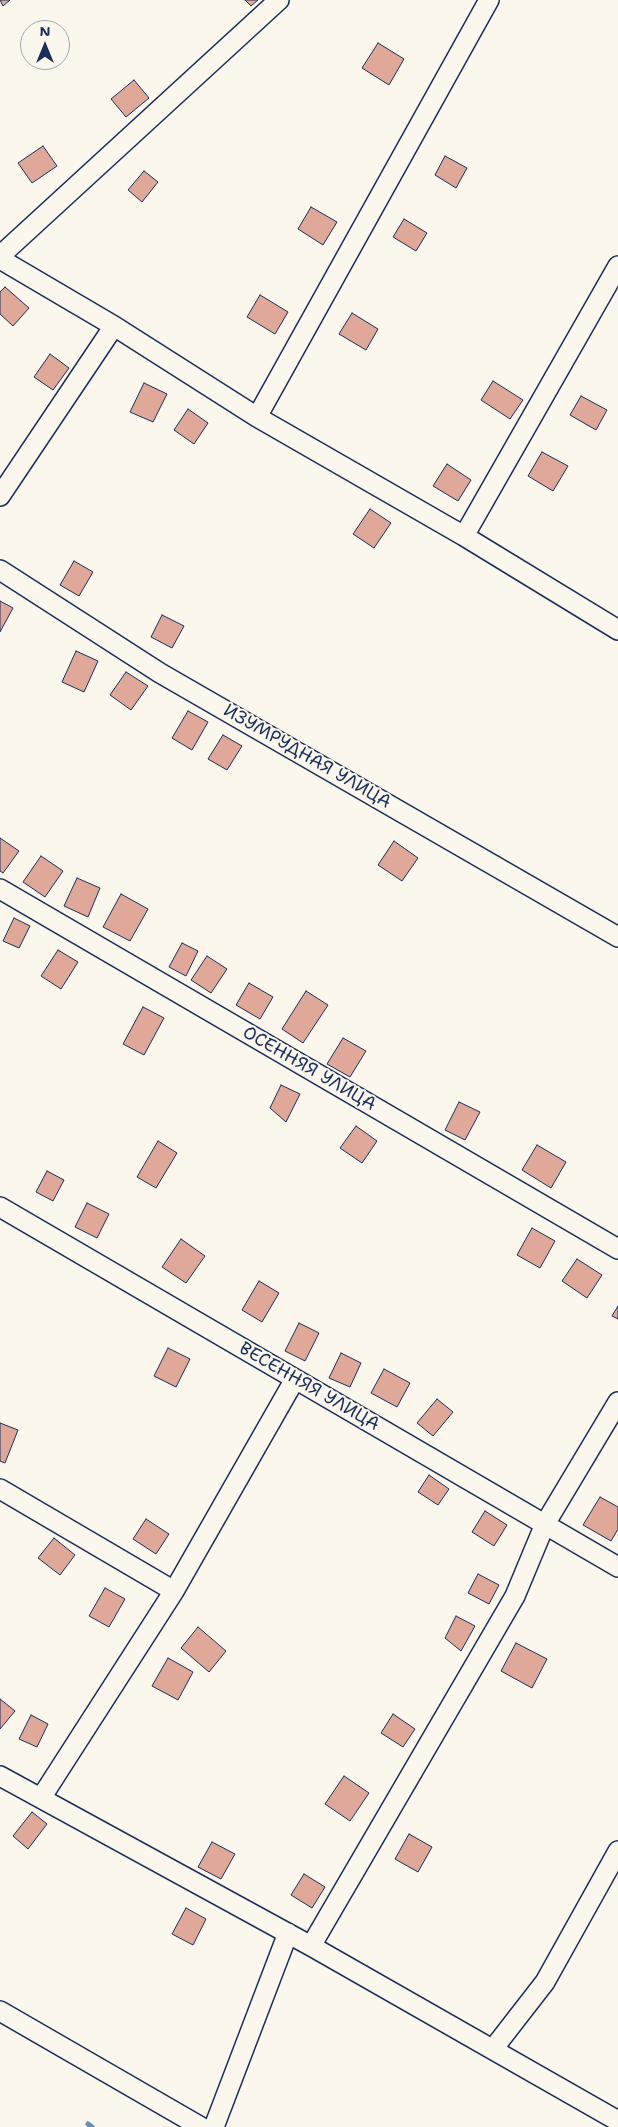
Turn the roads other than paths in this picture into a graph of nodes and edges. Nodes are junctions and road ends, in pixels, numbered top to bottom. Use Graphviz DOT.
graph roads {
  1 [pos="279,0"];
  2 [pos="489,0"];
  3 [pos="0,258"];
  4 [pos="618,266"];
  5 [pos="114,326"];
  6 [pos="257,417"];
  7 [pos="0,496"];
  8 [pos="464,536"];
  9 [pos="0,570"];
  10 [pos="618,630"];
  11 [pos="0,889"];
  12 [pos="618,937"];
  13 [pos="0,1207"];
  14 [pos="618,1249"];
  15 [pos="295,1379"];
  16 [pos="618,1402"];
  17 [pos="0,1489"];
  18 [pos="544,1524"];
  19 [pos="618,1568"];
  20 [pos="174,1591"];
  21 [pos="0,1776"];
  22 [pos="41,1798"];
  23 [pos="618,1851"];
  24 [pos="288,1933"];
  25 [pos="311,1946"];
  26 [pos="0,2011"];
  27 [pos="493,2049"];
  28 [pos="168,2108"];
  29 [pos="618,2121"];
  30 [pos="170,2127"];
  31 [pos="201,2127"];
  32 [pos="214,2127"];
  1 -- 3 [label="street"];
  2 -- 6 [label="street"];
  3 -- 5 [label="street"];
  4 -- 8 [label="street"];
  5 -- 6 [label="street"];
  5 -- 7 [label="street"];
  6 -- 8 [label="street"];
  8 -- 10 [label="street"];
  9 -- 12 [label="street, ИЗУМРУДНАЯ УЛИЦА"];
  11 -- 14 [label="street, ОСЕННЯЯ УЛИЦА"];
  13 -- 15 [label="street, ВЕСЕННЯЯ УЛИЦА"];
  15 -- 18 [label="street, ВЕСЕННЯЯ УЛИЦА"];
  15 -- 20 [label="street"];
  16 -- 18 [label="street"];
  17 -- 20 [label="street"];
  18 -- 19 [label="street, ВЕСЕННЯЯ УЛИЦА"];
  18 -- 25 [label="street"];
  20 -- 22 [label="street"];
  21 -- 22 [label="street"];
  22 -- 24 [label="street"];
  23 -- 27 [label="street"];
  24 -- 25 [label="street"];
  24 -- 32 [label="street"];
  25 -- 27 [label="street"];
  26 -- 28 [label="street"];
  27 -- 29 [label="street"];
  28 -- 30 [label="street"];
  28 -- 31 [label="street"];
}
